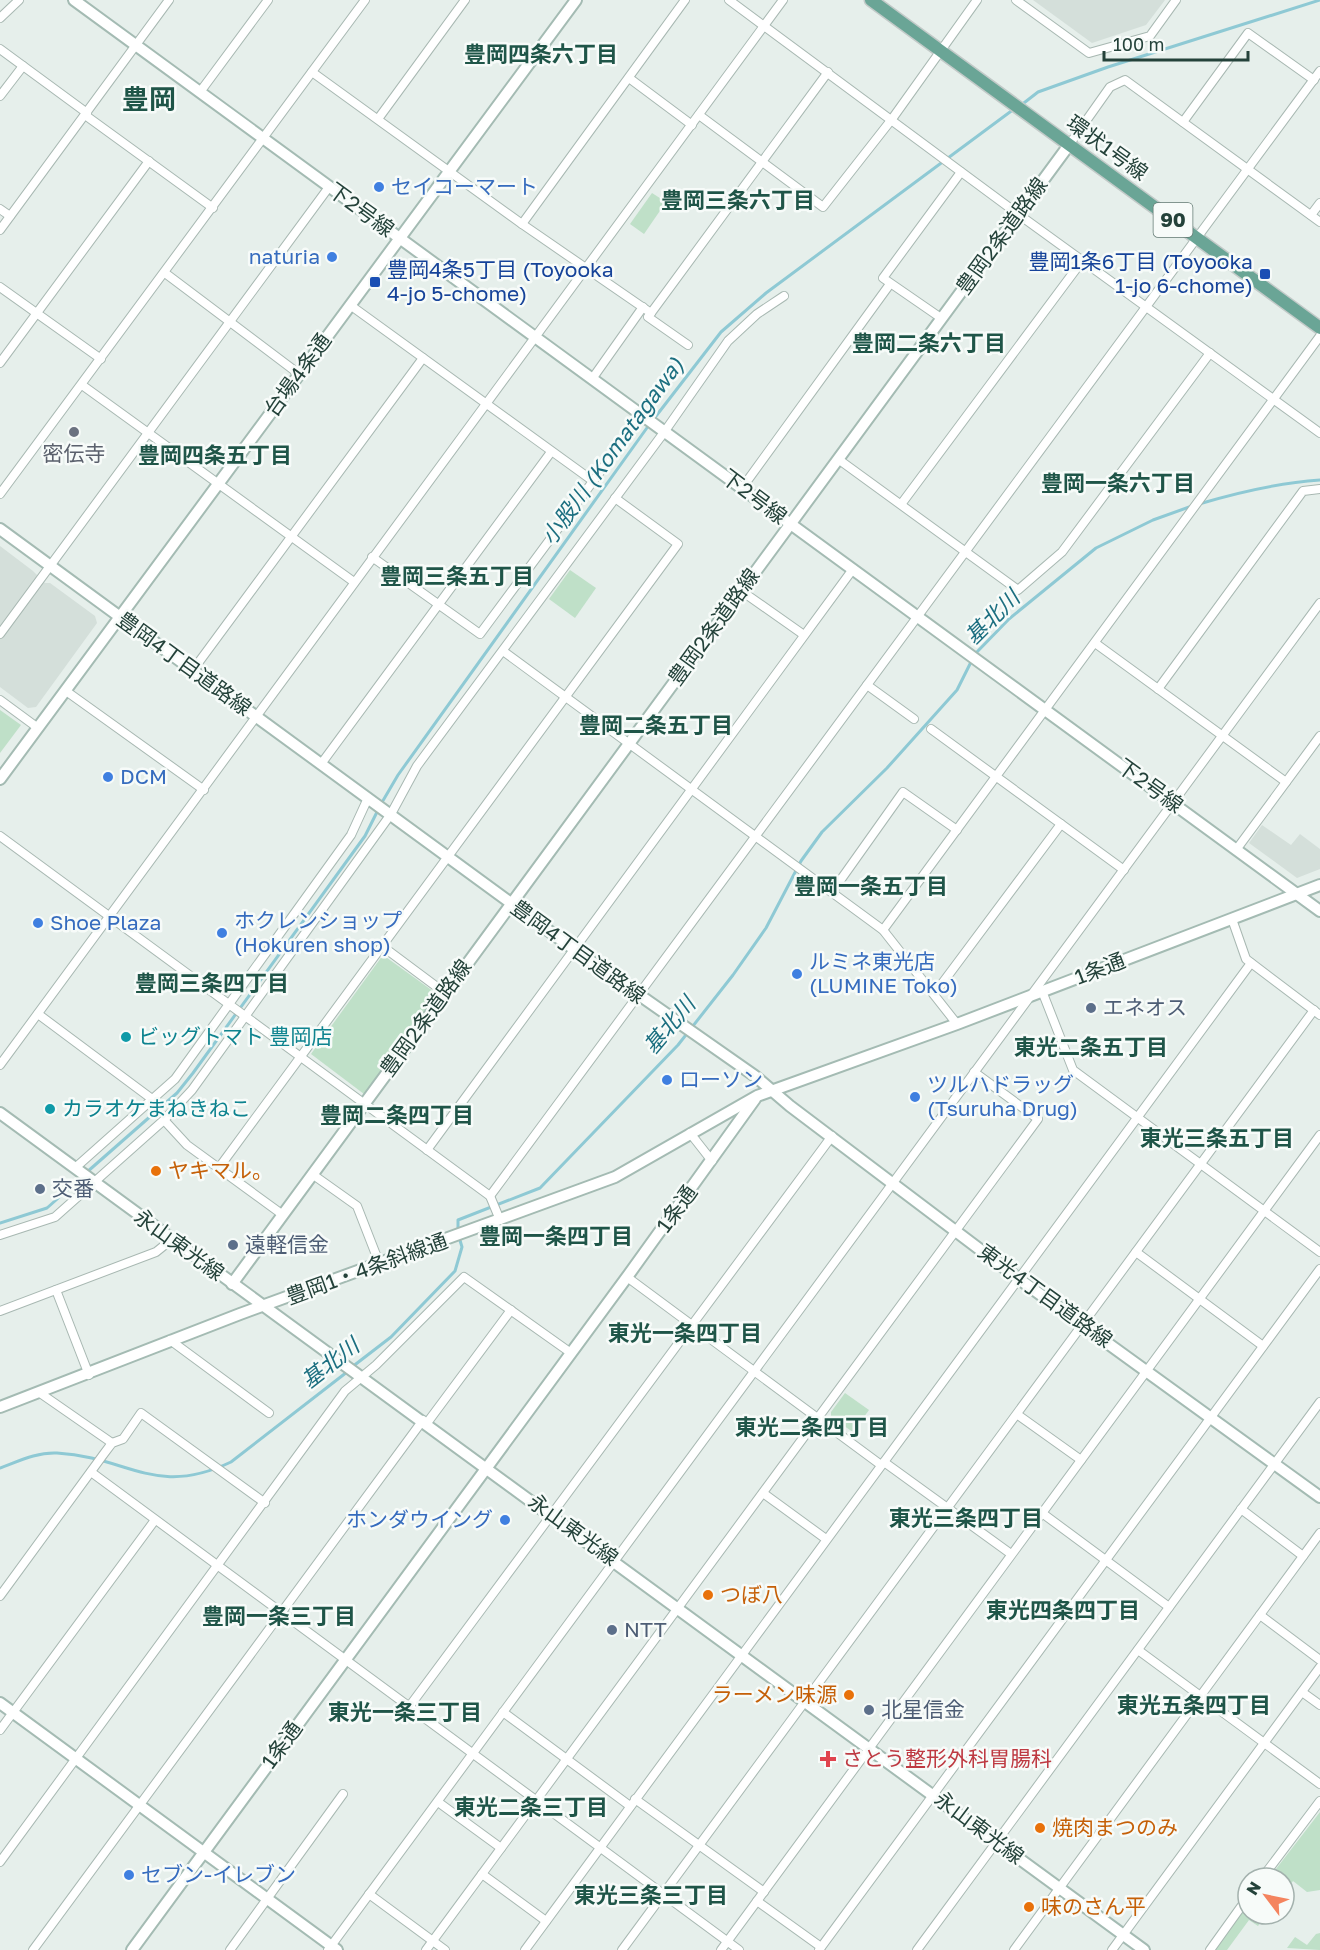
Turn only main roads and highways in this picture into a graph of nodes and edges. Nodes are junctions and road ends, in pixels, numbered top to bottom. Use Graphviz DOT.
graph roads {
  1 [pos="871,0"];
  2 [pos="1320,328"];
  1 -- 2 [label="main road, 環状1号線 / 90"];
}
